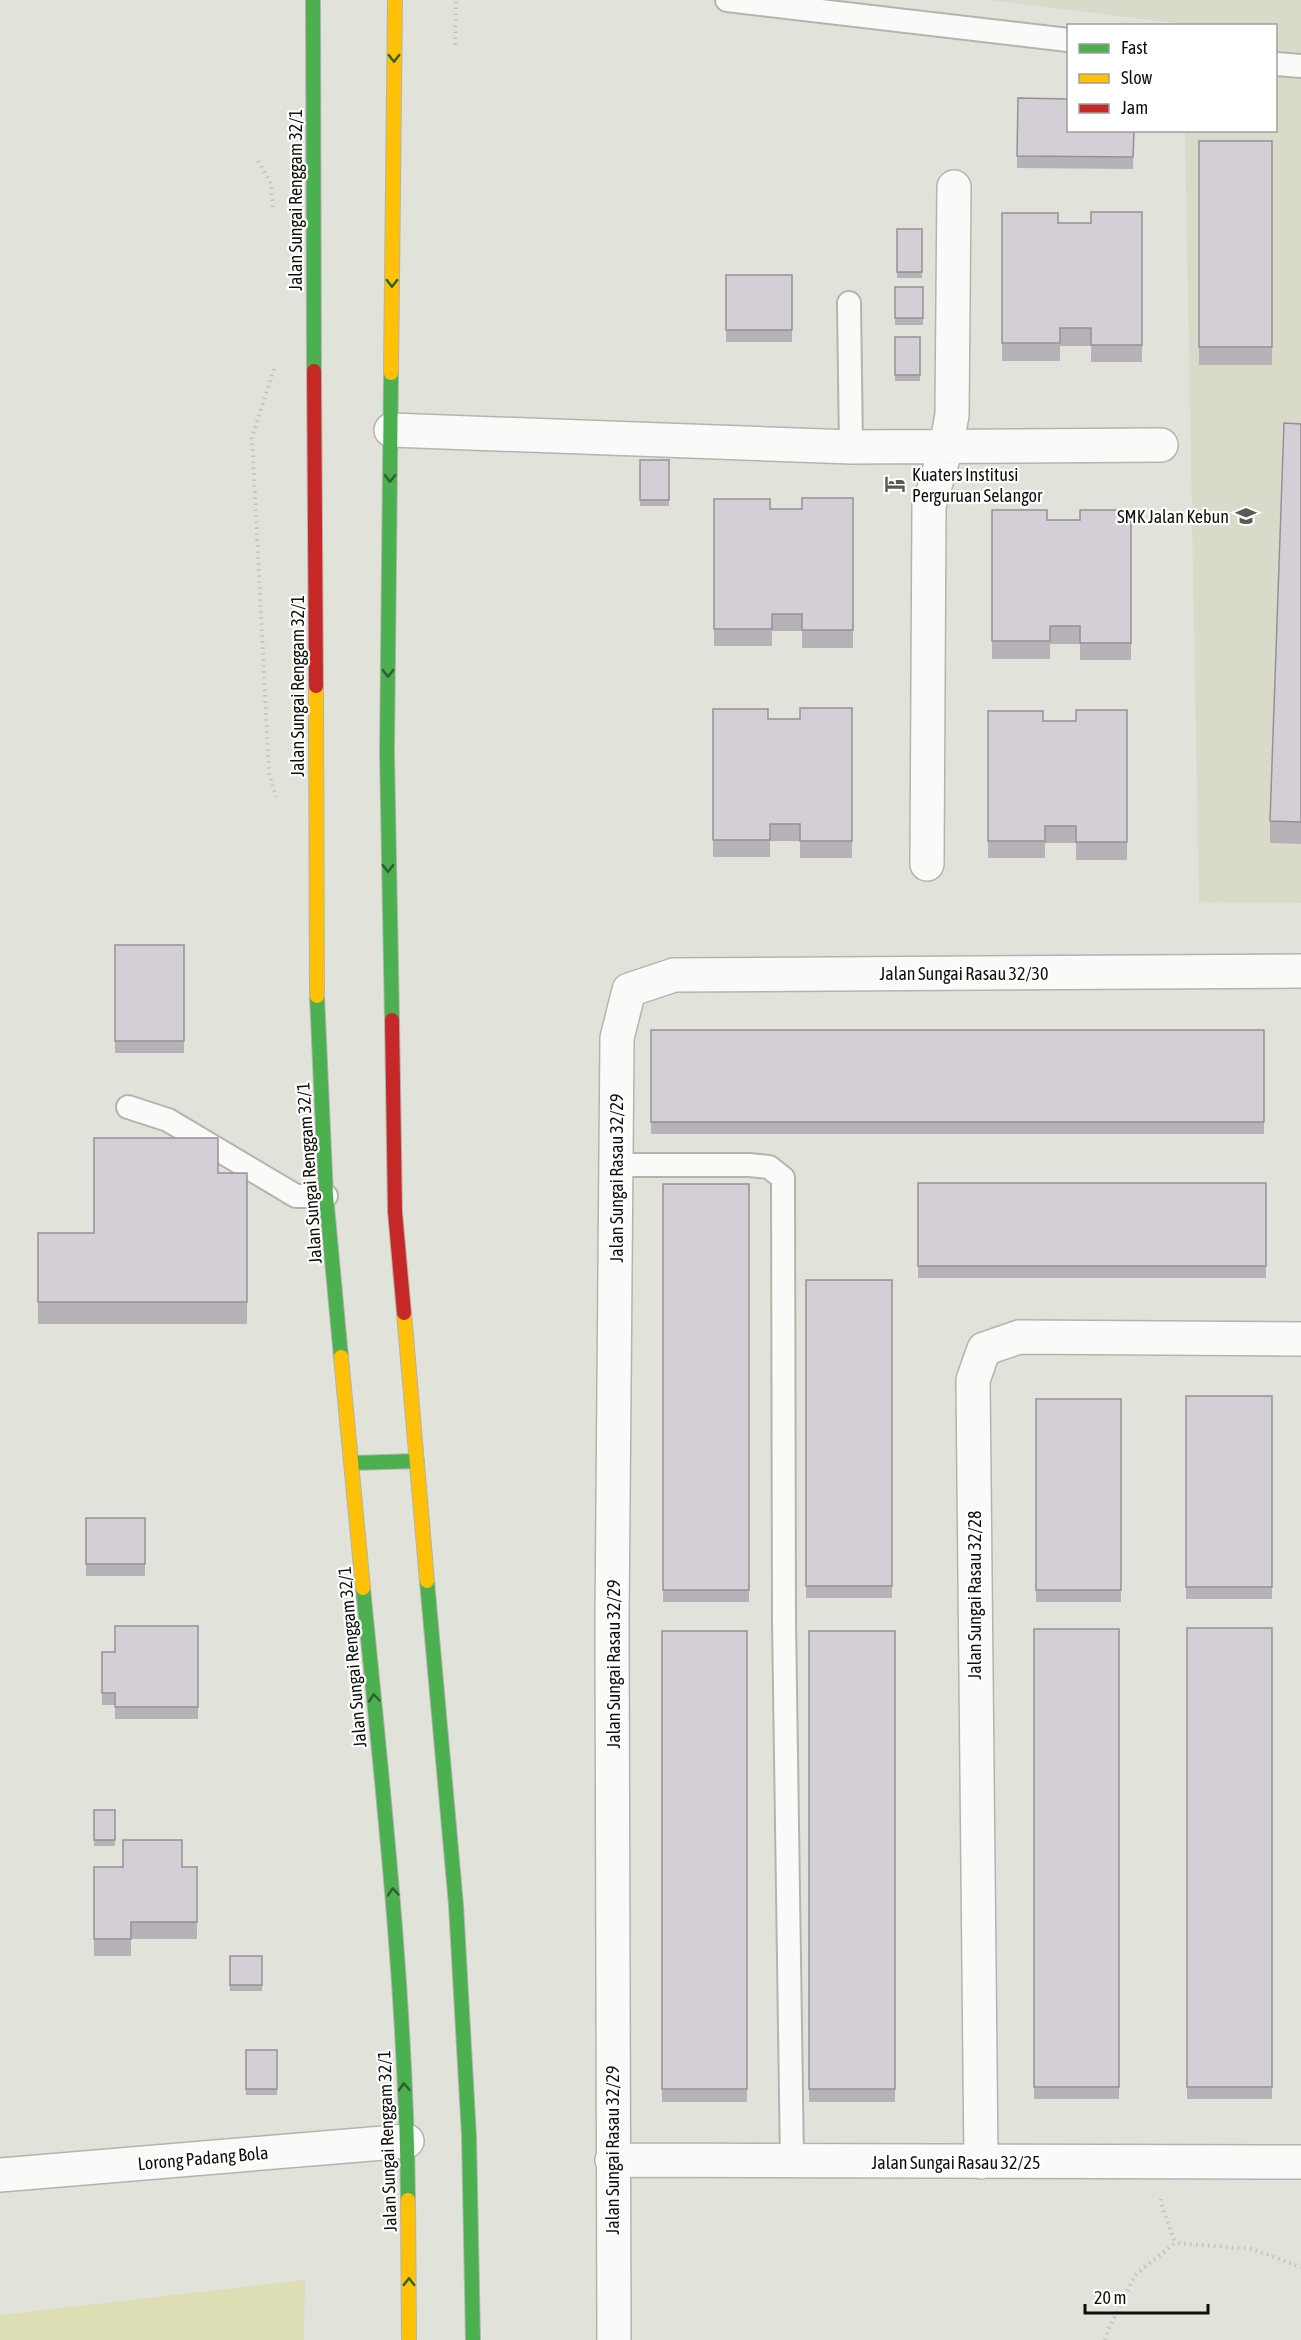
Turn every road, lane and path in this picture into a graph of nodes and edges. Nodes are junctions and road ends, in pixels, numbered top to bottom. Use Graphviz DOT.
graph roads {
  1 [pos="313,0"];
  2 [pos="394,0"];
  3 [pos="456,0"];
  4 [pos="727,0"];
  5 [pos="1067,40"];
  6 [pos="455,45"];
  7 [pos="1277,64"];
  8 [pos="1301,66"];
  9 [pos="954,187"];
  10 [pos="849,303"];
  11 [pos="391,429"];
  12 [pos="1161,444"];
  13 [pos="851,447"];
  14 [pos="946,448"];
  15 [pos="927,864"];
  16 [pos="1301,971"];
  17 [pos="629,990"];
  18 [pos="128,1107"];
  19 [pos="616,1165"];
  20 [pos="326,1196"];
  21 [pos="1301,1339"];
  22 [pos="417,1461"];
  23 [pos="352,1463"];
  24 [pos="407,2141"];
  25 [pos="612,2160"];
  26 [pos="792,2162"];
  27 [pos="981,2162"];
  28 [pos="1167,2162"];
  29 [pos="1301,2162"];
  30 [pos="0,2175"];
  31 [pos="1175,2243"];
  32 [pos="1301,2267"];
  33 [pos="409,2340"];
  34 [pos="473,2340"];
  35 [pos="614,2340"];
  36 [pos="1105,2340"];
  1 -- 20 [label="main road, Jalan Sungai Renggam 32/1"];
  2 -- 11 [label="main road, one-way"];
  3 -- 6 [label="path"];
  4 -- 5 [label="lane"];
  7 -- 8 [label="lane"];
  9 -- 14 [label="street"];
  10 -- 13 [label="lane"];
  11 -- 13 [label="street"];
  11 -- 22 [label="main road, one-way"];
  12 -- 14 [label="street"];
  13 -- 14 [label="street"];
  14 -- 15 [label="street"];
  16 -- 17 [label="street, Jalan Sungai Rasau 32/30"];
  17 -- 19 [label="street, Jalan Sungai Rasau 32/29"];
  18 -- 20 [label="lane"];
  19 -- 25 [label="street, Jalan Sungai Rasau 32/29"];
  19 -- 26 [label="lane"];
  20 -- 23 [label="main road, Jalan Sungai Renggam 32/1"];
  21 -- 27 [label="street, Jalan Sungai Rasau 32/28"];
  22 -- 23 [label="main road"];
  22 -- 34 [label="main road"];
  24 -- 23 [label="main road, Jalan Sungai Renggam 32/1, one-way"];
  24 -- 30 [label="street, Lorong Padang Bola"];
  33 -- 24 [label="main road, Jalan Sungai Renggam 32/1, one-way"];
  25 -- 26 [label="street, Jalan Sungai Rasau 32/25"];
  25 -- 35 [label="street, Jalan Sungai Rasau 32/29"];
  26 -- 27 [label="street, Jalan Sungai Rasau 32/25"];
  27 -- 28 [label="street, Jalan Sungai Rasau 32/25"];
  28 -- 29 [label="street, Jalan Sungai Rasau 32/25"];
  28 -- 31 [label="path"];
  31 -- 32 [label="path"];
  31 -- 36 [label="path"];
}
